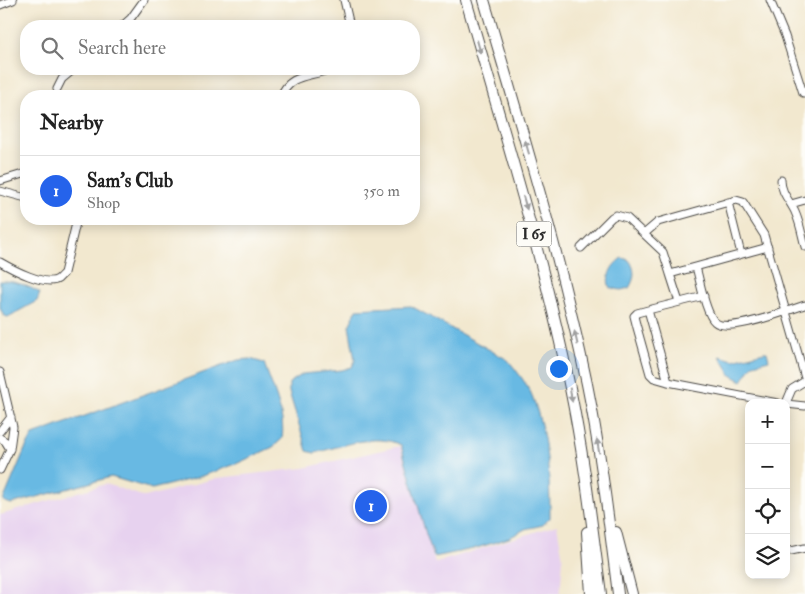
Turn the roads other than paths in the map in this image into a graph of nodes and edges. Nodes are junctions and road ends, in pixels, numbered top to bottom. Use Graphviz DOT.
graph roads {
  1 [pos="13,0"];
  2 [pos="144,0"];
  3 [pos="344,0"];
  4 [pos="466,0"];
  5 [pos="484,0"];
  6 [pos="770,0"];
  7 [pos="0,5"];
  8 [pos="129,20"];
  9 [pos="349,20"];
  10 [pos="67,75"];
  11 [pos="310,75"];
  12 [pos="57,89"];
  13 [pos="283,90"];
  14 [pos="805,93"];
  15 [pos="20,175"];
  16 [pos="781,180"];
  17 [pos="0,181"];
  18 [pos="0,191"];
  19 [pos="20,196"];
  20 [pos="805,200"];
  21 [pos="728,202"];
  22 [pos="791,204"];
  23 [pos="76,225"];
  24 [pos="644,234"];
  25 [pos="768,247"];
  26 [pos="805,247"];
  27 [pos="581,248"];
  28 [pos="741,254"];
  29 [pos="0,263"];
  30 [pos="696,267"];
  31 [pos="670,274"];
  32 [pos="704,296"];
  33 [pos="679,302"];
  34 [pos="805,306"];
  35 [pos="648,310"];
  36 [pos="786,311"];
  37 [pos="0,372"];
  38 [pos="805,380"];
  39 [pos="668,382"];
  40 [pos="757,399"];
  41 [pos="788,399"];
  42 [pos="790,404"];
  43 [pos="805,406"];
  44 [pos="11,417"];
  45 [pos="12,433"];
  46 [pos="0,435"];
  47 [pos="10,449"];
  48 [pos="0,470"];
  49 [pos="585,472"];
  50 [pos="606,494"];
  51 [pos="805,548"];
  52 [pos="791,551"];
  53 [pos="591,594"];
  54 [pos="601,594"];
  55 [pos="618,594"];
  56 [pos="632,594"];
  1 -- 7 [label="street"];
  2 -- 8 [label="street"];
  3 -- 9 [label="street"];
  4 -- 49 [label="highway, I 65, one-way"];
  50 -- 5 [label="highway, I 65, one-way"];
  6 -- 14 [label="street"];
  10 -- 12 [label="street"];
  11 -- 13 [label="street"];
  15 -- 17 [label="street"];
  16 -- 22 [label="street"];
  18 -- 19 [label="street"];
  20 -- 22 [label="street"];
  21 -- 24 [label="street"];
  21 -- 25 [label="street"];
  21 -- 28 [label="street"];
  22 -- 26 [label="street"];
  23 -- 29 [label="street"];
  24 -- 27 [label="street"];
  24 -- 31 [label="street"];
  25 -- 28 [label="street"];
  25 -- 36 [label="street"];
  28 -- 30 [label="street"];
  30 -- 31 [label="street"];
  30 -- 32 [label="street"];
  31 -- 33 [label="street"];
  32 -- 33 [label="street"];
  32 -- 36 [label="street"];
  33 -- 35 [label="street"];
  34 -- 36 [label="street"];
  35 -- 39 [label="street"];
  35 -- 39 [label="street"];
  36 -- 38 [label="street"];
  37 -- 44 [label="street"];
  38 -- 41 [label="street"];
  39 -- 40 [label="street"];
  42 -- 43 [label="street"];
  44 -- 45 [label="street"];
  44 -- 46 [label="street"];
  45 -- 46 [label="street"];
  45 -- 47 [label="street"];
  46 -- 47 [label="street"];
  47 -- 48 [label="street"];
  49 -- 53 [label="highway"];
  49 -- 54 [label="highway, I 65"];
  50 -- 55 [label="highway, I 65"];
  50 -- 56 [label="highway"];
  51 -- 52 [label="street"];
}
